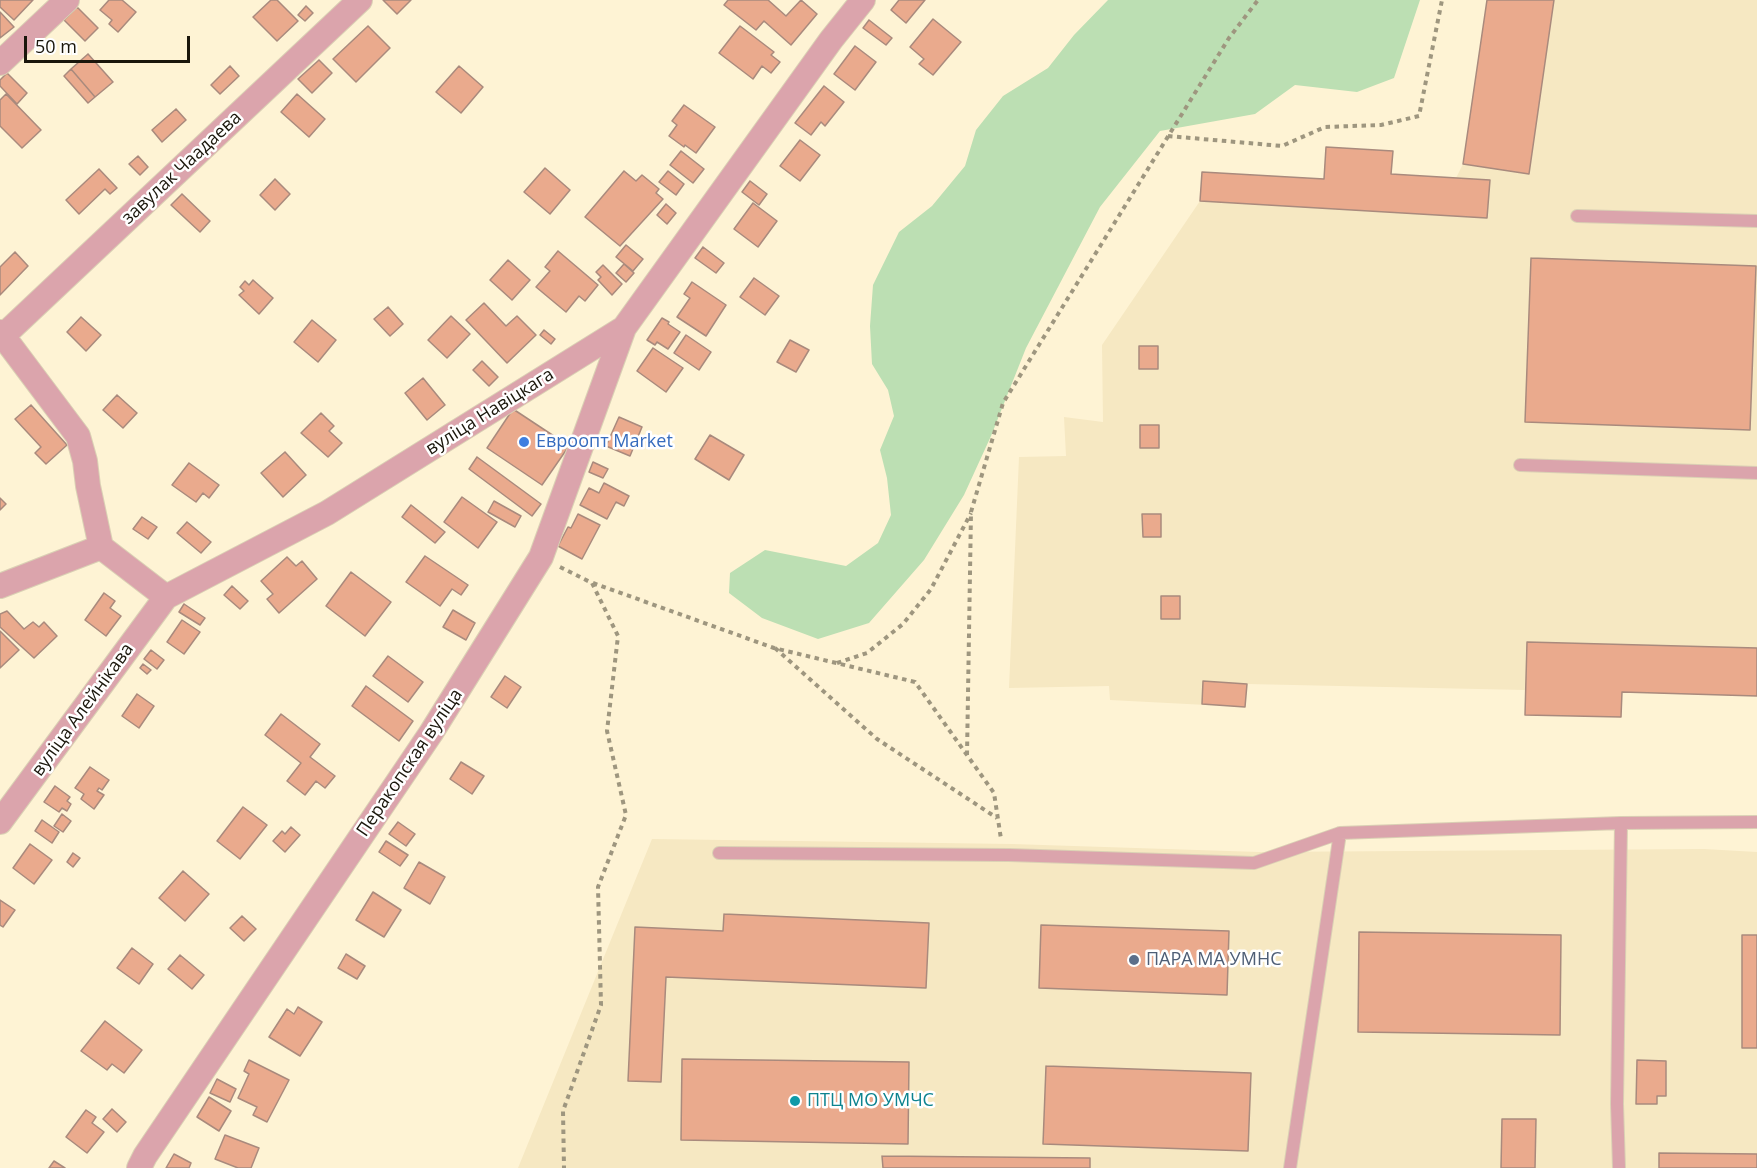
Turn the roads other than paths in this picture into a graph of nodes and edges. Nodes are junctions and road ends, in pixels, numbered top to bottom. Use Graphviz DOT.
graph roads {
  1 [pos="67,0"];
  2 [pos="360,0"];
  3 [pos="863,0"];
  4 [pos="0,63"];
  5 [pos="1577,216"];
  6 [pos="1757,221"];
  7 [pos="624,328"];
  8 [pos="2,333"];
  9 [pos="1520,465"];
  10 [pos="1757,473"];
  11 [pos="101,547"];
  12 [pos="0,586"];
  13 [pos="166,597"];
  14 [pos="0,822"];
  15 [pos="1757,822"];
  16 [pos="1621,823"];
  17 [pos="1340,833"];
  18 [pos="719,853"];
  19 [pos="139,1168"];
  20 [pos="1290,1168"];
  21 [pos="1619,1168"];
  1 -- 4 [label="street"];
  2 -- 8 [label="street, завулак Чаадаева"];
  3 -- 7 [label="street, вуліца Навіцкага"];
  5 -- 6 [label="lane"];
  7 -- 13 [label="street, вуліца Навіцкага"];
  7 -- 19 [label="street, Перакопская вуліца"];
  8 -- 11 [label="street"];
  9 -- 10 [label="lane"];
  11 -- 12 [label="street"];
  11 -- 13 [label="street"];
  13 -- 14 [label="street, вуліца Алейнікава"];
  15 -- 16 [label="lane"];
  16 -- 17 [label="lane"];
  16 -- 21 [label="lane"];
  17 -- 18 [label="lane"];
  17 -- 20 [label="lane"];
}
